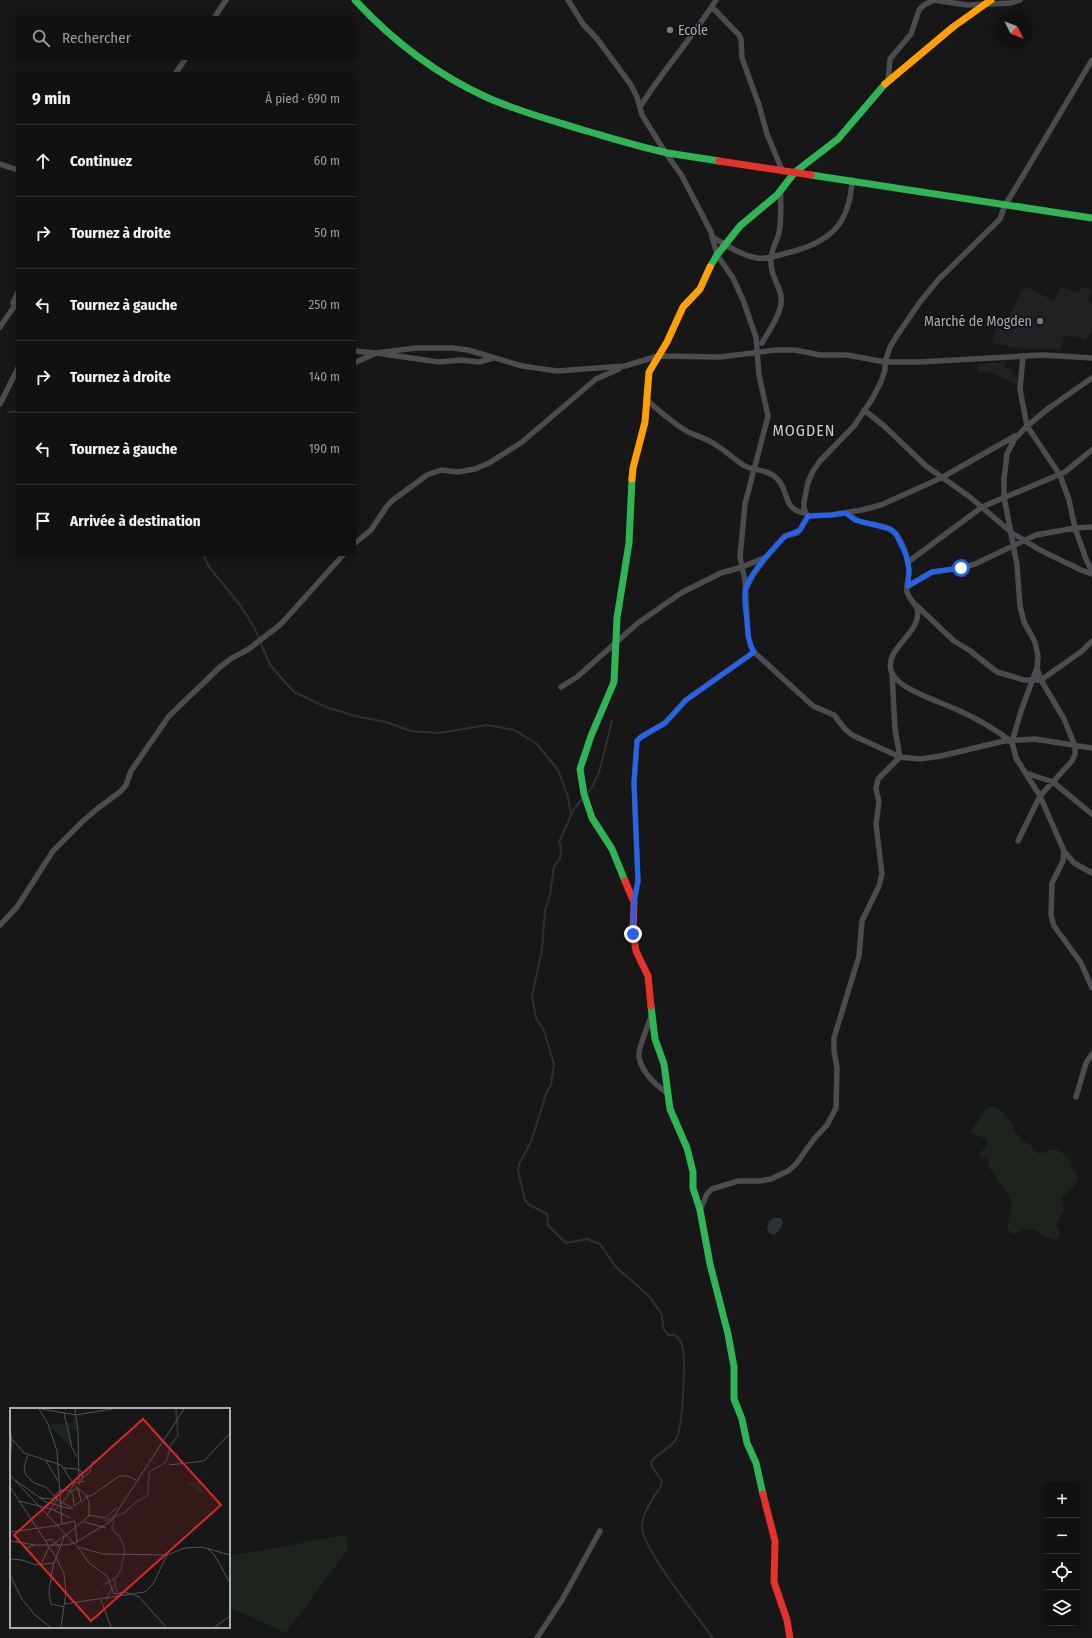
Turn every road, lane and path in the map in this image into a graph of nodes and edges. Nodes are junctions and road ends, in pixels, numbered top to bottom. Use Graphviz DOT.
graph roads {
  1 [pos="226,0"];
  2 [pos="355,0"];
  3 [pos="568,0"];
  4 [pos="716,0"];
  5 [pos="1020,0"];
  6 [pos="988,2"];
  7 [pos="712,7"];
  8 [pos="215,16"];
  9 [pos="185,60"];
  10 [pos="1092,60"];
  11 [pos="176,72"];
  12 [pos="888,81"];
  13 [pos="640,107"];
  14 [pos="664,152"];
  15 [pos="0,164"];
  16 [pos="16,169"];
  17 [pos="782,170"];
  18 [pos="795,172"];
  19 [pos="852,180"];
  20 [pos="781,189"];
  21 [pos="1005,205"];
  22 [pos="1092,218"];
  23 [pos="712,237"];
  24 [pos="725,245"];
  25 [pos="717,255"];
  26 [pos="771,257"];
  27 [pos="16,297"];
  28 [pos="16,304"];
  29 [pos="8,315"];
  30 [pos="0,327"];
  31 [pos="756,336"];
  32 [pos="762,343"];
  33 [pos="775,350"];
  34 [pos="356,351"];
  35 [pos="376,353"];
  36 [pos="757,354"];
  37 [pos="658,356"];
  38 [pos="1023,356"];
  39 [pos="494,358"];
  40 [pos="1092,358"];
  41 [pos="356,362"];
  42 [pos="885,362"];
  43 [pos="625,366"];
  44 [pos="16,372"];
  45 [pos="1092,378"];
  46 [pos="647,400"];
  47 [pos="0,404"];
  48 [pos="864,410"];
  49 [pos="1027,426"];
  50 [pos="1019,434"];
  51 [pos="1092,450"];
  52 [pos="753,470"];
  53 [pos="1060,475"];
  54 [pos="941,478"];
  55 [pos="1004,497"];
  56 [pos="982,507"];
  57 [pos="846,513"];
  58 [pos="807,515"];
  59 [pos="1092,527"];
  60 [pos="1075,528"];
  61 [pos="1012,533"];
  62 [pos="1024,541"];
  63 [pos="356,542"];
  64 [pos="1015,546"];
  65 [pos="342,556"];
  66 [pos="767,557"];
  67 [pos="908,562"];
  68 [pos="742,567"];
  69 [pos="1092,571"];
  70 [pos="1092,574"];
  71 [pos="908,586"];
  72 [pos="745,591"];
  73 [pos="916,605"];
  74 [pos="1092,641"];
  75 [pos="616,644"];
  76 [pos="754,652"];
  77 [pos="1037,668"];
  78 [pos="892,674"];
  79 [pos="1041,680"];
  80 [pos="1032,681"];
  81 [pos="561,687"];
  82 [pos="1012,742"];
  83 [pos="1075,746"];
  84 [pos="1092,748"];
  85 [pos="900,757"];
  86 [pos="1026,773"];
  87 [pos="1053,782"];
  88 [pos="1040,796"];
  89 [pos="1092,814"];
  90 [pos="1018,841"];
  91 [pos="1064,852"];
  92 [pos="1092,873"];
  93 [pos="634,902"];
  94 [pos="0,925"];
  95 [pos="1092,988"];
  96 [pos="651,1015"];
  97 [pos="1092,1054"];
  98 [pos="667,1093"];
  99 [pos="1076,1097"];
  100 [pos="700,1210"];
  101 [pos="600,1531"];
  102 [pos="537,1638"];
  103 [pos="790,1638"];
  1 -- 8 [label="street"];
  2 -- 14 [label="street"];
  3 -- 13 [label="street"];
  4 -- 7 [label="street"];
  5 -- 6 [label="street"];
  6 -- 12 [label="street"];
  6 -- 12 [label="street"];
  7 -- 13 [label="street"];
  7 -- 17 [label="street"];
  9 -- 11 [label="street"];
  10 -- 21 [label="street"];
  12 -- 18 [label="street"];
  13 -- 14 [label="street"];
  14 -- 17 [label="street"];
  14 -- 23 [label="street"];
  15 -- 16 [label="street"];
  17 -- 18 [label="street"];
  18 -- 19 [label="street"];
  18 -- 20 [label="street"];
  19 -- 21 [label="street"];
  19 -- 26 [label="street"];
  20 -- 24 [label="street"];
  20 -- 26 [label="street"];
  21 -- 22 [label="street"];
  21 -- 42 [label="street"];
  23 -- 24 [label="street"];
  23 -- 25 [label="street"];
  24 -- 25 [label="street"];
  24 -- 26 [label="street"];
  25 -- 31 [label="street"];
  25 -- 37 [label="street"];
  26 -- 32 [label="street"];
  27 -- 29 [label="street"];
  28 -- 29 [label="street"];
  29 -- 30 [label="street"];
  31 -- 32 [label="street"];
  31 -- 36 [label="street"];
  32 -- 33 [label="street"];
  33 -- 36 [label="street"];
  33 -- 42 [label="street"];
  34 -- 35 [label="street"];
  35 -- 39 [label="street"];
  35 -- 39 [label="street"];
  35 -- 41 [label="street"];
  36 -- 37 [label="street"];
  36 -- 52 [label="street"];
  37 -- 43 [label="street"];
  37 -- 46 [label="street"];
  38 -- 40 [label="street"];
  38 -- 42 [label="street"];
  38 -- 49 [label="street"];
  39 -- 43 [label="street"];
  42 -- 48 [label="street"];
  43 -- 63 [label="street"];
  44 -- 47 [label="street"];
  45 -- 49 [label="street"];
  46 -- 52 [label="street"];
  46 -- 75 [label="street"];
  48 -- 54 [label="street"];
  48 -- 58 [label="street"];
  49 -- 50 [label="street"];
  49 -- 53 [label="street"];
  50 -- 54 [label="street"];
  50 -- 55 [label="street"];
  51 -- 53 [label="street"];
  52 -- 58 [label="street"];
  52 -- 68 [label="street"];
  53 -- 55 [label="street"];
  53 -- 60 [label="street"];
  54 -- 56 [label="street"];
  54 -- 57 [label="street"];
  55 -- 56 [label="street"];
  55 -- 61 [label="street"];
  56 -- 61 [label="street"];
  56 -- 67 [label="street"];
  57 -- 58 [label="street"];
  57 -- 67 [label="street"];
  58 -- 66 [label="street"];
  59 -- 60 [label="street"];
  60 -- 62 [label="street"];
  60 -- 69 [label="street"];
  61 -- 62 [label="street"];
  61 -- 64 [label="street"];
  62 -- 64 [label="street"];
  62 -- 70 [label="street"];
  64 -- 71 [label="street"];
  64 -- 77 [label="street"];
  65 -- 94 [label="street"];
  66 -- 68 [label="street"];
  66 -- 72 [label="street"];
  67 -- 71 [label="street"];
  68 -- 72 [label="street"];
  68 -- 75 [label="street"];
  71 -- 73 [label="street"];
  72 -- 76 [label="street"];
  73 -- 78 [label="street"];
  73 -- 80 [label="street"];
  74 -- 79 [label="street"];
  75 -- 81 [label="street"];
  75 -- 93 [label="street"];
  76 -- 85 [label="street"];
  76 -- 93 [label="street"];
  77 -- 79 [label="street"];
  77 -- 80 [label="street"];
  78 -- 82 [label="street"];
  78 -- 85 [label="street"];
  79 -- 80 [label="street"];
  79 -- 83 [label="street"];
  80 -- 82 [label="street"];
  82 -- 83 [label="street"];
  82 -- 85 [label="street"];
  82 -- 86 [label="street"];
  83 -- 84 [label="street"];
  83 -- 87 [label="street"];
  85 -- 100 [label="street"];
  86 -- 87 [label="street"];
  86 -- 88 [label="street"];
  87 -- 88 [label="street"];
  87 -- 89 [label="street"];
  88 -- 90 [label="street"];
  88 -- 91 [label="street"];
  91 -- 92 [label="street"];
  91 -- 95 [label="street"];
  93 -- 96 [label="street"];
  96 -- 98 [label="street"];
  96 -- 98 [label="street"];
  97 -- 99 [label="street"];
  98 -- 100 [label="street"];
  100 -- 103 [label="street"];
  101 -- 102 [label="street"];
}
